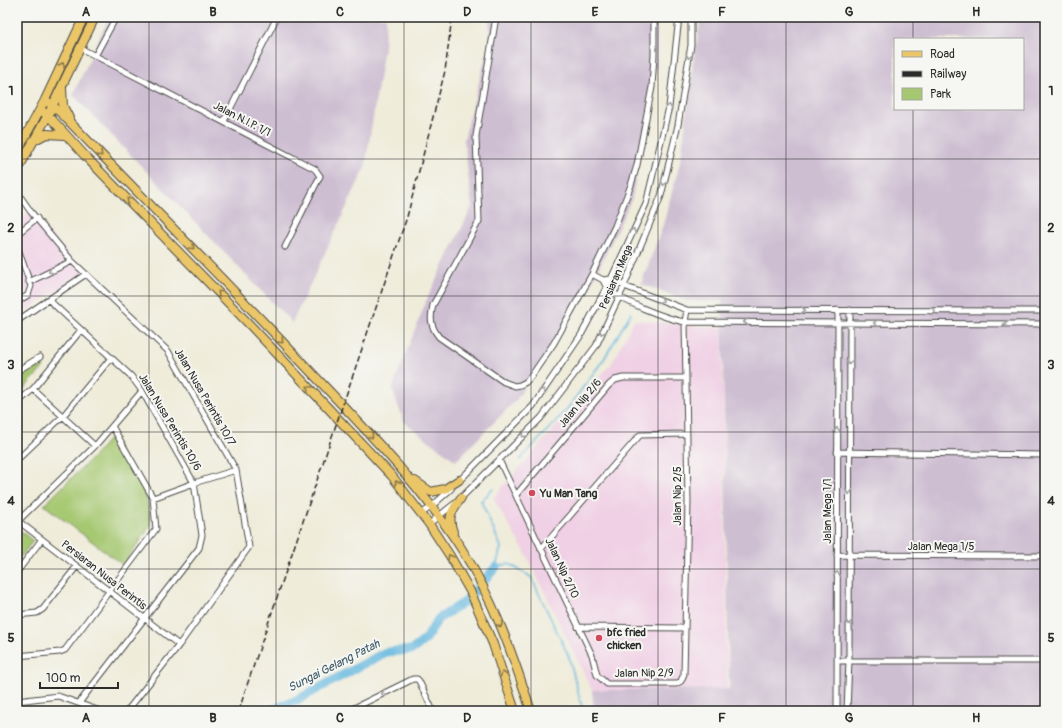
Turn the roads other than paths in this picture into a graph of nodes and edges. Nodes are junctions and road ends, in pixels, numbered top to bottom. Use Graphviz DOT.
graph roads {
  1 [pos="84,17"];
  2 [pos="95,17"];
  3 [pos="116,17"];
  4 [pos="277,17"];
  5 [pos="496,17"];
  6 [pos="654,17"];
  7 [pos="679,17"];
  8 [pos="691,17"];
  9 [pos="80,48"];
  10 [pos="95,56"];
  11 [pos="62,87"];
  12 [pos="45,100"];
  13 [pos="52,105"];
  14 [pos="40,110"];
  15 [pos="48,115"];
  16 [pos="224,121"];
  17 [pos="73,126"];
  18 [pos="65,135"];
  19 [pos="32,141"];
  20 [pos="17,152"];
  21 [pos="17,171"];
  22 [pos="17,192"];
  23 [pos="36,218"];
  24 [pos="17,234"];
  25 [pos="17,246"];
  26 [pos="285,247"];
  27 [pos="72,261"];
  28 [pos="86,274"];
  29 [pos="592,274"];
  30 [pos="603,280"];
  31 [pos="611,280"];
  32 [pos="30,284"];
  33 [pos="624,286"];
  34 [pos="607,287"];
  35 [pos="619,297"];
  36 [pos="49,300"];
  37 [pos="17,302"];
  38 [pos="687,310"];
  39 [pos="838,310"];
  40 [pos="850,310"];
  41 [pos="1045,311"];
  42 [pos="17,321"];
  43 [pos="685,322"];
  44 [pos="837,323"];
  45 [pos="849,323"];
  46 [pos="1045,324"];
  47 [pos="81,330"];
  48 [pos="40,357"];
  49 [pos="111,358"];
  50 [pos="17,371"];
  51 [pos="686,378"];
  52 [pos="33,389"];
  53 [pos="142,391"];
  54 [pos="17,403"];
  55 [pos="63,416"];
  56 [pos="112,426"];
  57 [pos="687,434"];
  58 [pos="95,446"];
  59 [pos="837,452"];
  60 [pos="849,452"];
  61 [pos="1045,455"];
  62 [pos="17,460"];
  63 [pos="499,460"];
  64 [pos="401,469"];
  65 [pos="236,470"];
  66 [pos="459,480"];
  67 [pos="194,483"];
  68 [pos="516,496"];
  69 [pos="153,498"];
  70 [pos="461,498"];
  71 [pos="431,507"];
  72 [pos="421,514"];
  73 [pos="439,516"];
  74 [pos="18,520"];
  75 [pos="429,524"];
  76 [pos="42,539"];
  77 [pos="462,548"];
  78 [pos="541,549"];
  79 [pos="837,555"];
  80 [pos="849,556"];
  81 [pos="1045,556"];
  82 [pos="77,566"];
  83 [pos="17,570"];
  84 [pos="109,591"];
  85 [pos="17,615"];
  86 [pos="144,618"];
  87 [pos="578,627"];
  88 [pos="685,628"];
  89 [pos="179,645"];
  90 [pos="17,656"];
  91 [pos="837,660"];
  92 [pos="849,660"];
  93 [pos="1045,661"];
  94 [pos="681,681"];
  95 [pos="606,684"];
  96 [pos="17,701"];
  97 [pos="79,703"];
  98 [pos="514,708"];
  99 [pos="100,711"];
  100 [pos="127,711"];
  101 [pos="348,711"];
  102 [pos="433,711"];
  103 [pos="531,711"];
  104 [pos="837,711"];
  105 [pos="847,711"];
  12 -- 1 [label="main road, one-way"];
  2 -- 9 [label="main road"];
  3 -- 10 [label="street"];
  4 -- 16 [label="street"];
  5 -- 29 [label="street"];
  6 -- 29 [label="street"];
  31 -- 7 [label="street, Persiaran Mega, one-way"];
  8 -- 33 [label="street, Persiaran Mega, one-way"];
  9 -- 10 [label="street, Jalan N.I.P. 1/1"];
  9 -- 11 [label="main road"];
  10 -- 16 [label="street, Jalan N.I.P. 1/1"];
  11 -- 13 [label="main road"];
  11 -- 17 [label="main road"];
  12 -- 13 [label="main road"];
  12 -- 14 [label="main road"];
  13 -- 15 [label="main road"];
  13 -- 17 [label="main road"];
  14 -- 15 [label="main road"];
  14 -- 20 [label="main road"];
  15 -- 18 [label="main road"];
  15 -- 19 [label="main road"];
  16 -- 26 [label="street, Jalan N.I.P. 1/1"];
  17 -- 64 [label="main road, one-way"];
  18 -- 19 [label="main road"];
  72 -- 18 [label="main road, one-way"];
  19 -- 21 [label="main road"];
  22 -- 23 [label="street, Jalan Nusa Perintis 10/7"];
  23 -- 24 [label="street"];
  23 -- 27 [label="street, Jalan Nusa Perintis 10/7"];
  25 -- 32 [label="street"];
  27 -- 28 [label="street, Jalan Nusa Perintis 10/7"];
  27 -- 32 [label="street, one-way"];
  28 -- 36 [label="street"];
  28 -- 65 [label="street, Jalan Nusa Perintis 10/7"];
  29 -- 30 [label="street"];
  30 -- 31 [label="street"];
  30 -- 34 [label="street"];
  31 -- 33 [label="street"];
  31 -- 34 [label="street, Persiaran Mega"];
  32 -- 37 [label="street"];
  33 -- 35 [label="street, Persiaran Mega"];
  33 -- 38 [label="street, one-way"];
  34 -- 35 [label="street"];
  66 -- 34 [label="street, Persiaran Mega, one-way"];
  35 -- 43 [label="street"];
  35 -- 63 [label="street, Persiaran Mega, one-way"];
  36 -- 42 [label="street"];
  36 -- 47 [label="street, Jalan Nusa Perintis 10/6"];
  38 -- 39 [label="street, one-way"];
  38 -- 43 [label="street, Jalan Nip 2/5"];
  39 -- 40 [label="street"];
  39 -- 44 [label="street, Jalan Mega 1/1"];
  40 -- 41 [label="street, one-way"];
  40 -- 45 [label="street"];
  44 -- 43 [label="street, one-way"];
  43 -- 51 [label="street, Jalan Nip 2/5"];
  44 -- 45 [label="street"];
  59 -- 44 [label="street, Jalan Mega 1/1, one-way"];
  46 -- 45 [label="street, one-way"];
  45 -- 60 [label="street, one-way"];
  47 -- 49 [label="street, Jalan Nusa Perintis 10/6"];
  47 -- 52 [label="street"];
  48 -- 50 [label="street"];
  49 -- 53 [label="street, Jalan Nusa Perintis 10/6"];
  49 -- 55 [label="street"];
  51 -- 57 [label="street, Jalan Nip 2/5"];
  51 -- 68 [label="street, Jalan Nip 2/6"];
  52 -- 54 [label="street"];
  52 -- 55 [label="street"];
  53 -- 56 [label="street"];
  53 -- 67 [label="street, Jalan Nusa Perintis 10/6"];
  55 -- 58 [label="street"];
  55 -- 62 [label="street"];
  56 -- 58 [label="street"];
  56 -- 69 [label="street"];
  57 -- 78 [label="street"];
  57 -- 88 [label="street, Jalan Nip 2/5"];
  58 -- 74 [label="street"];
  59 -- 60 [label="street"];
  59 -- 79 [label="street, Jalan Mega 1/1"];
  60 -- 61 [label="street"];
  60 -- 80 [label="street, one-way"];
  63 -- 68 [label="street, Jalan Nip 2/10"];
  63 -- 70 [label="street, Persiaran Mega"];
  64 -- 66 [label="main road"];
  64 -- 71 [label="main road"];
  65 -- 67 [label="street"];
  65 -- 89 [label="street, Jalan Nusa Perintis 10/7"];
  66 -- 71 [label="street, Persiaran Mega"];
  67 -- 69 [label="street"];
  67 -- 86 [label="street, Jalan Nusa Perintis 10/6"];
  68 -- 78 [label="street, Jalan Nip 2/10"];
  69 -- 84 [label="street"];
  70 -- 73 [label="street, Persiaran Mega"];
  70 -- 77 [label="main road"];
  71 -- 72 [label="street, Persiaran Mega"];
  71 -- 73 [label="main road"];
  72 -- 75 [label="main road"];
  73 -- 75 [label="street, Persiaran Mega"];
  73 -- 77 [label="main road"];
  74 -- 76 [label="street, Persiaran Nusa Perintis"];
  98 -- 75 [label="main road, one-way"];
  76 -- 82 [label="street, Persiaran Nusa Perintis"];
  76 -- 83 [label="street"];
  77 -- 103 [label="main road, one-way"];
  78 -- 87 [label="street, Jalan Nip 2/10"];
  79 -- 80 [label="street, Jalan Mega 1/5"];
  91 -- 79 [label="street, Jalan Mega 1/1, one-way"];
  80 -- 81 [label="street, Jalan Mega 1/5"];
  80 -- 92 [label="street, one-way"];
  82 -- 84 [label="street, Persiaran Nusa Perintis"];
  82 -- 85 [label="street"];
  84 -- 86 [label="street, Persiaran Nusa Perintis"];
  84 -- 90 [label="street"];
  86 -- 89 [label="street, Persiaran Nusa Perintis"];
  86 -- 97 [label="street, Jalan Nusa Perintis 10/6"];
  87 -- 88 [label="street"];
  87 -- 95 [label="street, Jalan Nip 2/10"];
  88 -- 94 [label="street, Jalan Nip 2/5"];
  89 -- 100 [label="street, Jalan Nusa Perintis 10/7"];
  91 -- 92 [label="street"];
  91 -- 104 [label="street, Jalan Mega 1/1"];
  92 -- 93 [label="street"];
  92 -- 105 [label="street"];
  94 -- 95 [label="street, Jalan Nip 2/9"];
  96 -- 97 [label="street"];
  97 -- 99 [label="street"];
  102 -- 101 [label="street, one-way"];
}
